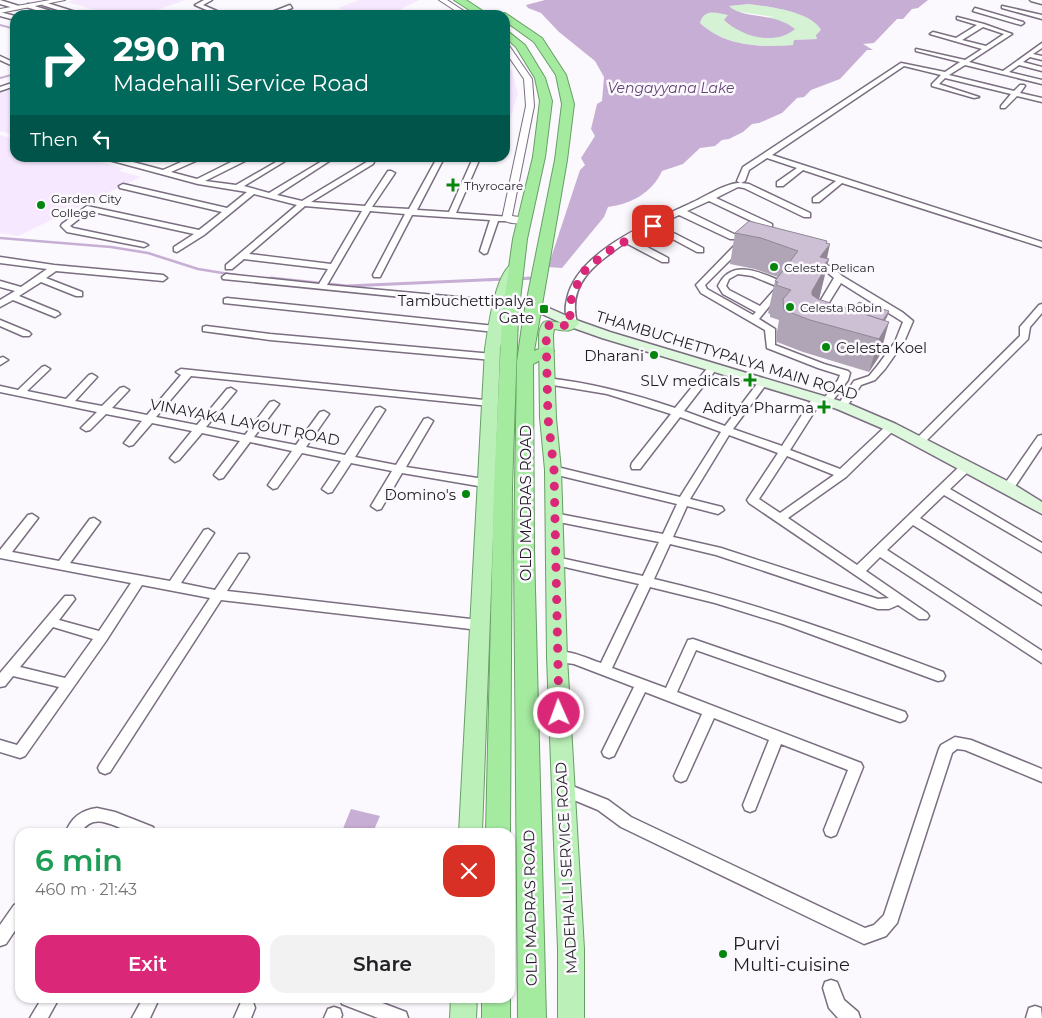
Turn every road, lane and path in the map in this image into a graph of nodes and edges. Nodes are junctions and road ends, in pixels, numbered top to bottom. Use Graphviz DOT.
graph roads {
  1 [pos="34,0"];
  2 [pos="62,0"];
  3 [pos="209,0"];
  4 [pos="442,0"];
  5 [pos="460,0"];
  6 [pos="1033,0"];
  7 [pos="0,2"];
  8 [pos="1012,3"];
  9 [pos="47,4"];
  10 [pos="996,4"];
  11 [pos="1041,5"];
  12 [pos="28,6"];
  13 [pos="290,6"];
  14 [pos="17,7"];
  15 [pos="1004,7"];
  16 [pos="41,10"];
  17 [pos="65,10"];
  18 [pos="211,10"];
  19 [pos="280,10"];
  20 [pos="458,10"];
  21 [pos="476,10"];
  22 [pos="975,10"];
  23 [pos="0,12"];
  24 [pos="1036,15"];
  25 [pos="959,18"];
  26 [pos="510,20"];
  27 [pos="1021,23"];
  28 [pos="982,26"];
  29 [pos="1013,28"];
  30 [pos="933,34"];
  31 [pos="510,36"];
  32 [pos="957,40"];
  33 [pos="1042,45"];
  34 [pos="987,48"];
  35 [pos="918,50"];
  36 [pos="510,53"];
  37 [pos="1029,54"];
  38 [pos="1042,58"];
  39 [pos="965,63"];
  40 [pos="1018,63"];
  41 [pos="1042,69"];
  42 [pos="1006,73"];
  43 [pos="945,75"];
  44 [pos="1042,82"];
  45 [pos="1022,86"];
  46 [pos="1014,93"];
  47 [pos="976,97"];
  48 [pos="1042,100"];
  49 [pos="1003,107"];
  50 [pos="767,156"];
  51 [pos="132,162"];
  52 [pos="186,162"];
  53 [pos="236,162"];
  54 [pos="280,162"];
  55 [pos="325,162"];
  56 [pos="370,162"];
  57 [pos="438,162"];
  58 [pos="475,162"];
  59 [pos="803,168"];
  60 [pos="165,172"];
  61 [pos="391,173"];
  62 [pos="841,180"];
  63 [pos="741,181"];
  64 [pos="198,182"];
  65 [pos="780,184"];
  66 [pos="123,186"];
  67 [pos="237,187"];
  68 [pos="252,192"];
  69 [pos="271,195"];
  70 [pos="710,198"];
  71 [pos="816,200"];
  72 [pos="303,204"];
  73 [pos="367,209"];
  74 [pos="228,210"];
  75 [pos="682,212"];
  76 [pos="410,213"];
  77 [pos="807,215"];
  78 [pos="450,216"];
  79 [pos="495,218"];
  80 [pos="515,220"];
  81 [pos="653,226"];
  82 [pos="768,226"];
  83 [pos="200,233"];
  84 [pos="733,237"];
  85 [pos="627,240"];
  86 [pos="144,245"];
  87 [pos="1042,246"];
  88 [pos="755,248"];
  89 [pos="177,249"];
  90 [pos="700,250"];
  91 [pos="484,251"];
  92 [pos="243,256"];
  93 [pos="0,260"];
  94 [pos="665,260"];
  95 [pos="800,260"];
  96 [pos="516,266"];
  97 [pos="229,267"];
  98 [pos="333,267"];
  99 [pos="54,268"];
  100 [pos="713,272"];
  101 [pos="377,275"];
  102 [pos="728,276"];
  103 [pos="226,277"];
  104 [pos="163,278"];
  105 [pos="839,278"];
  106 [pos="40,279"];
  107 [pos="0,284"];
  108 [pos="323,285"];
  109 [pos="22,290"];
  110 [pos="79,294"];
  111 [pos="12,297"];
  112 [pos="227,301"];
  113 [pos="0,304"];
  114 [pos="501,304"];
  115 [pos="533,305"];
  116 [pos="1042,307"];
  117 [pos="762,311"];
  118 [pos="55,314"];
  119 [pos="754,320"];
  120 [pos="0,323"];
  121 [pos="572,323"];
  122 [pos="811,324"];
  123 [pos="206,328"];
  124 [pos="495,330"];
  125 [pos="26,334"];
  126 [pos="546,351"];
  127 [pos="493,357"];
  128 [pos="525,362"];
  129 [pos="713,367"];
  130 [pos="45,369"];
  131 [pos="845,373"];
  132 [pos="92,377"];
  133 [pos="871,380"];
  134 [pos="547,381"];
  135 [pos="763,382"];
  136 [pos="0,389"];
  137 [pos="124,390"];
  138 [pos="231,391"];
  139 [pos="20,393"];
  140 [pos="823,399"];
  141 [pos="68,403"];
  142 [pos="490,403"];
  143 [pos="274,404"];
  144 [pos="842,406"];
  145 [pos="104,410"];
  146 [pos="380,410"];
  147 [pos="676,412"];
  148 [pos="324,414"];
  149 [pos="150,419"];
  150 [pos="428,421"];
  151 [pos="891,427"];
  152 [pos="86,428"];
  153 [pos="201,429"];
  154 [pos="728,430"];
  155 [pos="248,438"];
  156 [pos="1042,438"];
  157 [pos="918,442"];
  158 [pos="129,443"];
  159 [pos="300,448"];
  160 [pos="784,450"];
  161 [pos="175,458"];
  162 [pos="348,458"];
  163 [pos="636,466"];
  164 [pos="966,467"];
  165 [pos="399,469"];
  166 [pos="554,470"];
  167 [pos="842,474"];
  168 [pos="219,475"];
  169 [pos="484,483"];
  170 [pos="273,485"];
  171 [pos="1008,488"];
  172 [pos="328,489"];
  173 [pos="942,489"];
  174 [pos="683,502"];
  175 [pos="377,506"];
  176 [pos="1042,509"];
  177 [pos="718,510"];
  178 [pos="554,517"];
  179 [pos="32,518"];
  180 [pos="781,518"];
  181 [pos="912,519"];
  182 [pos="94,522"];
  183 [pos="208,533"];
  184 [pos="666,539"];
  185 [pos="1042,548"];
  186 [pos="879,551"];
  187 [pos="1,554"];
  188 [pos="243,557"];
  189 [pos="556,561"];
  190 [pos="61,566"];
  191 [pos="858,571"];
  192 [pos="140,579"];
  193 [pos="647,581"];
  194 [pos="174,585"];
  195 [pos="219,594"];
  196 [pos="69,599"];
  197 [pos="898,599"];
  198 [pos="1042,600"];
  199 [pos="923,616"];
  200 [pos="51,622"];
  201 [pos="479,625"];
  202 [pos="102,637"];
  203 [pos="557,657"];
  204 [pos="1042,658"];
  205 [pos="10,670"];
  206 [pos="604,670"];
  207 [pos="938,676"];
  208 [pos="0,682"];
  209 [pos="68,684"];
  210 [pos="642,685"];
  211 [pos="670,695"];
  212 [pos="710,711"];
  213 [pos="900,716"];
  214 [pos="777,737"];
  215 [pos="0,746"];
  216 [pos="609,752"];
  217 [pos="105,768"];
  218 [pos="681,776"];
  219 [pos="1042,776"];
  220 [pos="562,788"];
  221 [pos="750,805"];
  222 [pos="76,828"];
  223 [pos="137,828"];
  224 [pos="470,828"];
  225 [pos="498,828"];
  226 [pos="831,830"];
  227 [pos="15,917"];
  228 [pos="0,938"];
  229 [pos="831,988"];
  230 [pos="48,1003"];
  231 [pos="361,1003"];
  232 [pos="464,1003"];
  233 [pos="496,1003"];
  234 [pos="38,1018"];
  235 [pos="400,1018"];
  236 [pos="463,1018"];
  237 [pos="496,1018"];
  238 [pos="532,1018"];
  239 [pos="571,1018"];
  240 [pos="852,1018"];
  1 -- 9 [label="street"];
  2 -- 9 [label="street"];
  3 -- 18 [label="street"];
  4 -- 20 [label="street"];
  5 -- 21 [label="highway"];
  6 -- 11 [label="street"];
  7 -- 14 [label="street"];
  8 -- 15 [label="street"];
  9 -- 12 [label="street"];
  9 -- 17 [label="street"];
  10 -- 15 [label="street"];
  11 -- 24 [label="street"];
  12 -- 14 [label="street"];
  12 -- 16 [label="street"];
  13 -- 19 [label="street"];
  14 -- 23 [label="street"];
  15 -- 24 [label="street"];
  22 -- 27 [label="street"];
  24 -- 27 [label="street"];
  25 -- 28 [label="street"];
  26 -- 115 [label="highway, OLD MADRAS ROAD"];
  27 -- 29 [label="street"];
  28 -- 32 [label="street"];
  28 -- 34 [label="street"];
  30 -- 32 [label="street"];
  31 -- 80 [label="highway, OLD MADRAS ROAD"];
  32 -- 34 [label="street"];
  33 -- 37 [label="street"];
  34 -- 39 [label="street"];
  35 -- 39 [label="street"];
  36 -- 80 [label="street"];
  37 -- 38 [label="street"];
  37 -- 40 [label="street"];
  39 -- 42 [label="street"];
  39 -- 43 [label="street"];
  40 -- 41 [label="street"];
  40 -- 42 [label="street"];
  42 -- 44 [label="street"];
  43 -- 46 [label="street"];
  43 -- 47 [label="street"];
  43 -- 50 [label="street"];
  45 -- 46 [label="street"];
  46 -- 48 [label="street"];
  46 -- 49 [label="street"];
  50 -- 59 [label="street"];
  50 -- 63 [label="street"];
  51 -- 60 [label="street"];
  52 -- 60 [label="street"];
  53 -- 64 [label="street"];
  54 -- 67 [label="street"];
  55 -- 69 [label="street"];
  56 -- 72 [label="street"];
  57 -- 76 [label="street"];
  58 -- 78 [label="street"];
  59 -- 62 [label="street"];
  59 -- 65 [label="street"];
  60 -- 64 [label="street"];
  61 -- 73 [label="street"];
  62 -- 71 [label="street"];
  62 -- 87 [label="street"];
  64 -- 67 [label="street"];
  66 -- 74 [label="street"];
  67 -- 68 [label="street"];
  68 -- 69 [label="street"];
  68 -- 74 [label="street"];
  69 -- 72 [label="street"];
  70 -- 75 [label="street"];
  70 -- 77 [label="street"];
  70 -- 82 [label="street"];
  72 -- 73 [label="street"];
  72 -- 92 [label="street"];
  73 -- 76 [label="street"];
  73 -- 98 [label="street"];
  74 -- 83 [label="street"];
  75 -- 81 [label="street"];
  75 -- 84 [label="street"];
  76 -- 78 [label="street"];
  76 -- 101 [label="street"];
  78 -- 79 [label="street"];
  79 -- 80 [label="street"];
  79 -- 91 [label="street"];
  80 -- 96 [label="highway, OLD MADRAS ROAD"];
  81 -- 85 [label="street"];
  81 -- 90 [label="street"];
  83 -- 86 [label="street"];
  83 -- 89 [label="street"];
  85 -- 94 [label="street"];
  85 -- 121 [label="street"];
  88 -- 100 [label="street"];
  92 -- 97 [label="street"];
  92 -- 98 [label="street"];
  93 -- 99 [label="street"];
  95 -- 105 [label="street"];
  96 -- 114 [label="main road"];
  96 -- 225 [label="highway, OLD MADRAS ROAD"];
  98 -- 108 [label="street"];
  99 -- 104 [label="street"];
  99 -- 106 [label="street"];
  100 -- 102 [label="street"];
  100 -- 119 [label="street"];
  102 -- 117 [label="street"];
  102 -- 117 [label="street"];
  103 -- 108 [label="street"];
  105 -- 122 [label="street"];
  105 -- 133 [label="street"];
  106 -- 109 [label="street"];
  106 -- 110 [label="street"];
  107 -- 109 [label="street"];
  108 -- 114 [label="street"];
  109 -- 111 [label="street"];
  111 -- 113 [label="street"];
  111 -- 118 [label="street"];
  112 -- 124 [label="street"];
  114 -- 124 [label="main road"];
  115 -- 121 [label="main road, THAMBUCHETTYPALYA MAIN ROAD"];
  115 -- 128 [label="highway, OLD MADRAS ROAD"];
  116 -- 157 [label="street"];
  117 -- 119 [label="street"];
  119 -- 131 [label="street"];
  120 -- 125 [label="street"];
  121 -- 126 [label="main road, MADEHALLI SERVICE ROAD"];
  121 -- 129 [label="main road, THAMBUCHETTYPALYA MAIN ROAD"];
  123 -- 127 [label="street"];
  124 -- 127 [label="main road"];
  126 -- 128 [label="highway"];
  126 -- 134 [label="main road, MADEHALLI SERVICE ROAD"];
  127 -- 142 [label="main road"];
  128 -- 238 [label="highway, OLD MADRAS ROAD"];
  129 -- 135 [label="main road, THAMBUCHETTYPALYA MAIN ROAD"];
  129 -- 147 [label="street"];
  130 -- 139 [label="street"];
  131 -- 133 [label="street"];
  131 -- 140 [label="street"];
  132 -- 141 [label="street"];
  133 -- 144 [label="street"];
  134 -- 147 [label="street"];
  134 -- 166 [label="main road, MADEHALLI SERVICE ROAD"];
  135 -- 140 [label="main road, THAMBUCHETTYPALYA MAIN ROAD"];
  135 -- 154 [label="street"];
  136 -- 139 [label="street, VINAYAKA LAYOUT ROAD"];
  137 -- 145 [label="street"];
  138 -- 153 [label="street"];
  139 -- 141 [label="street, VINAYAKA LAYOUT ROAD"];
  140 -- 144 [label="main road, THAMBUCHETTYPALYA MAIN ROAD"];
  140 -- 160 [label="street"];
  141 -- 145 [label="street, VINAYAKA LAYOUT ROAD"];
  142 -- 149 [label="street"];
  142 -- 169 [label="main road"];
  143 -- 155 [label="street"];
  144 -- 151 [label="main road, THAMBUCHETTYPALYA MAIN ROAD"];
  145 -- 149 [label="street, VINAYAKA LAYOUT ROAD"];
  145 -- 152 [label="street"];
  146 -- 162 [label="street"];
  147 -- 154 [label="street"];
  147 -- 163 [label="street"];
  148 -- 159 [label="street"];
  149 -- 153 [label="street, VINAYAKA LAYOUT ROAD"];
  149 -- 158 [label="street"];
  150 -- 165 [label="street"];
  151 -- 157 [label="main road, THAMBUCHETTYPALYA MAIN ROAD"];
  151 -- 167 [label="street"];
  153 -- 155 [label="street, VINAYAKA LAYOUT ROAD"];
  153 -- 161 [label="street"];
  154 -- 160 [label="street"];
  154 -- 174 [label="street"];
  155 -- 159 [label="street, VINAYAKA LAYOUT ROAD"];
  155 -- 168 [label="street"];
  156 -- 171 [label="street"];
  157 -- 164 [label="main road, THAMBUCHETTYPALYA MAIN ROAD"];
  159 -- 162 [label="street, VINAYAKA LAYOUT ROAD"];
  159 -- 170 [label="street"];
  160 -- 167 [label="street"];
  160 -- 180 [label="street"];
  162 -- 165 [label="street, VINAYAKA LAYOUT ROAD"];
  162 -- 172 [label="street"];
  164 -- 171 [label="main road, THAMBUCHETTYPALYA MAIN ROAD"];
  164 -- 173 [label="street"];
  165 -- 169 [label="street, VINAYAKA LAYOUT ROAD"];
  165 -- 175 [label="street"];
  166 -- 174 [label="street"];
  166 -- 178 [label="main road, MADEHALLI SERVICE ROAD"];
  167 -- 180 [label="street"];
  169 -- 201 [label="main road"];
  171 -- 176 [label="main road, THAMBUCHETTYPALYA MAIN ROAD"];
  173 -- 181 [label="street"];
  173 -- 185 [label="street"];
  174 -- 177 [label="street"];
  174 -- 184 [label="street"];
  178 -- 184 [label="street"];
  178 -- 189 [label="main road, MADEHALLI SERVICE ROAD"];
  179 -- 187 [label="street"];
  180 -- 191 [label="street"];
  181 -- 186 [label="street"];
  181 -- 198 [label="street"];
  182 -- 190 [label="street"];
  183 -- 194 [label="street"];
  184 -- 193 [label="street"];
  184 -- 197 [label="street"];
  186 -- 191 [label="street"];
  186 -- 204 [label="street"];
  187 -- 190 [label="street"];
  188 -- 195 [label="street"];
  189 -- 193 [label="street"];
  189 -- 203 [label="main road, MADEHALLI SERVICE ROAD"];
  190 -- 192 [label="street"];
  191 -- 197 [label="street"];
  192 -- 194 [label="street"];
  192 -- 202 [label="street"];
  193 -- 206 [label="street"];
  193 -- 207 [label="street"];
  194 -- 195 [label="street"];
  195 -- 201 [label="street"];
  195 -- 217 [label="street"];
  196 -- 200 [label="street"];
  197 -- 199 [label="street"];
  200 -- 202 [label="street"];
  200 -- 205 [label="street"];
  201 -- 224 [label="main road"];
  202 -- 209 [label="street"];
  203 -- 206 [label="street"];
  203 -- 220 [label="main road, MADEHALLI SERVICE ROAD"];
  205 -- 208 [label="street"];
  205 -- 209 [label="street"];
  206 -- 210 [label="street"];
  209 -- 215 [label="street"];
  210 -- 211 [label="street"];
  210 -- 216 [label="street"];
  211 -- 212 [label="street"];
  211 -- 213 [label="street"];
  212 -- 214 [label="street"];
  212 -- 218 [label="street"];
  214 -- 221 [label="street"];
  214 -- 226 [label="street"];
  219 -- 220 [label="street"];
  220 -- 239 [label="main road, MADEHALLI SERVICE ROAD"];
  222 -- 223 [label="street"];
  227 -- 228 [label="street"];
  229 -- 240 [label="street"];
  230 -- 234 [label="street"];
  231 -- 235 [label="street"];
  232 -- 236 [label="main road"];
  233 -- 237 [label="highway"];
}
